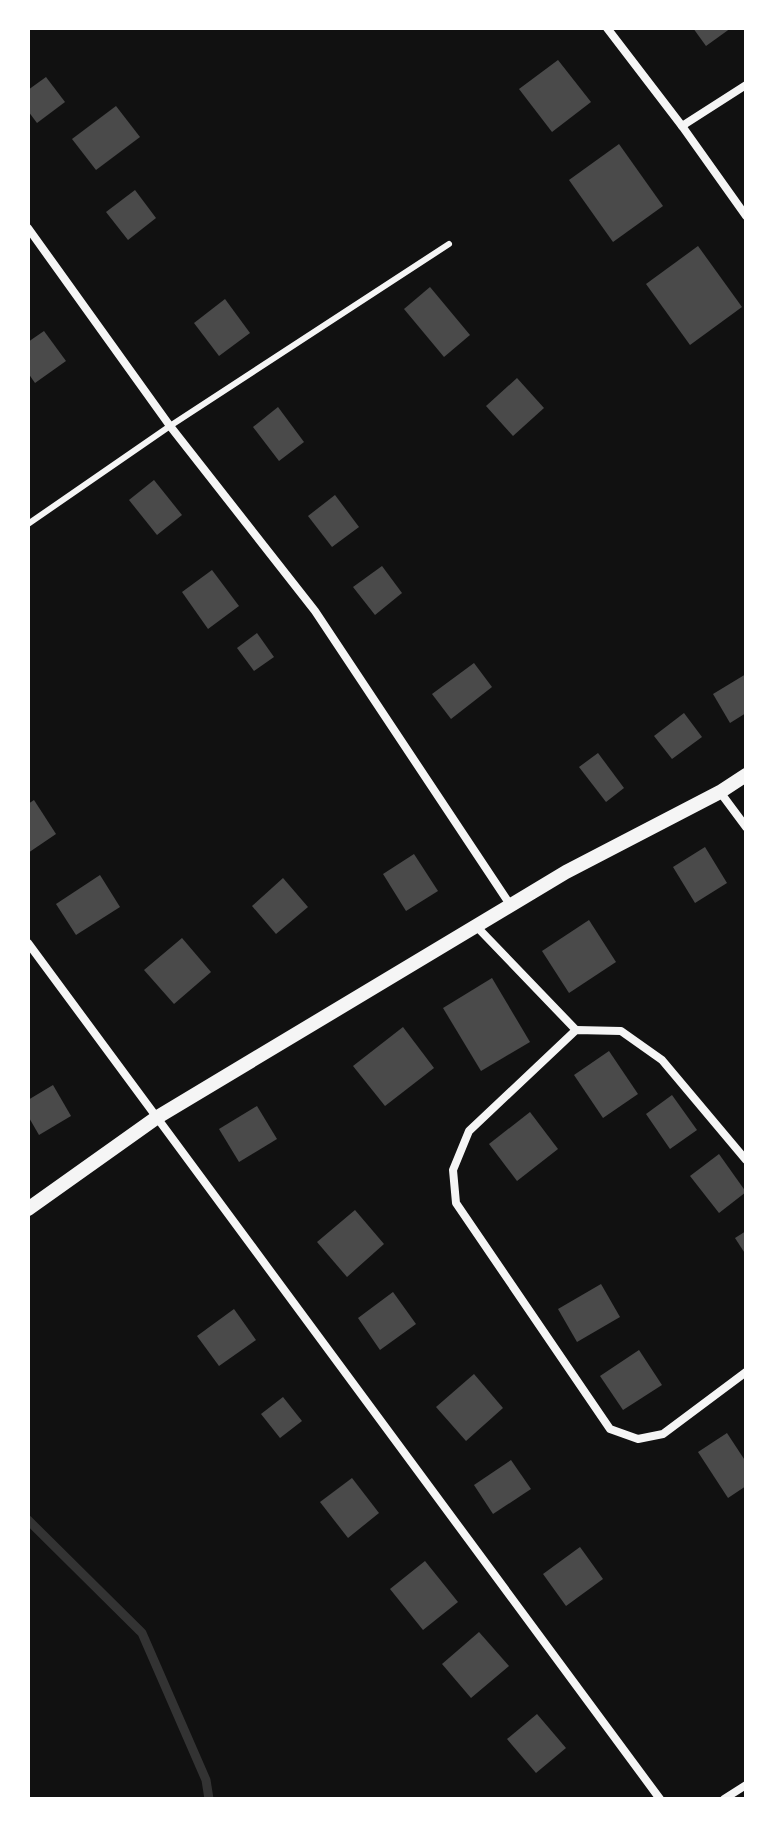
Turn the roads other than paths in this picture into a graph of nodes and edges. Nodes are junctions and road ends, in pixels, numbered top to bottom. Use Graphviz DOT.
graph roads {
  1 [pos="607,28"];
  2 [pos="746,85"];
  3 [pos="682,126"];
  4 [pos="746,216"];
  5 [pos="28,228"];
  6 [pos="449,244"];
  7 [pos="170,426"];
  8 [pos="28,524"];
  9 [pos="746,775"];
  10 [pos="720,792"];
  11 [pos="746,827"];
  12 [pos="511,906"];
  13 [pos="477,927"];
  14 [pos="28,943"];
  15 [pos="576,1030"];
  16 [pos="156,1118"];
  17 [pos="746,1160"];
  18 [pos="28,1209"];
  19 [pos="746,1372"];
  20 [pos="746,1785"];
  21 [pos="660,1799"];
  22 [pos="724,1799"];
  1 -- 3 [label="street"];
  2 -- 3 [label="street"];
  3 -- 4 [label="street"];
  5 -- 7 [label="street"];
  6 -- 7 [label="lane"];
  7 -- 8 [label="lane"];
  7 -- 12 [label="street"];
  9 -- 10 [label="street"];
  10 -- 11 [label="street"];
  10 -- 12 [label="street"];
  12 -- 13 [label="street"];
  13 -- 15 [label="street"];
  13 -- 16 [label="street"];
  14 -- 16 [label="street"];
  15 -- 17 [label="street"];
  15 -- 19 [label="street"];
  16 -- 18 [label="street"];
  16 -- 21 [label="street"];
  20 -- 22 [label="street"];
}
